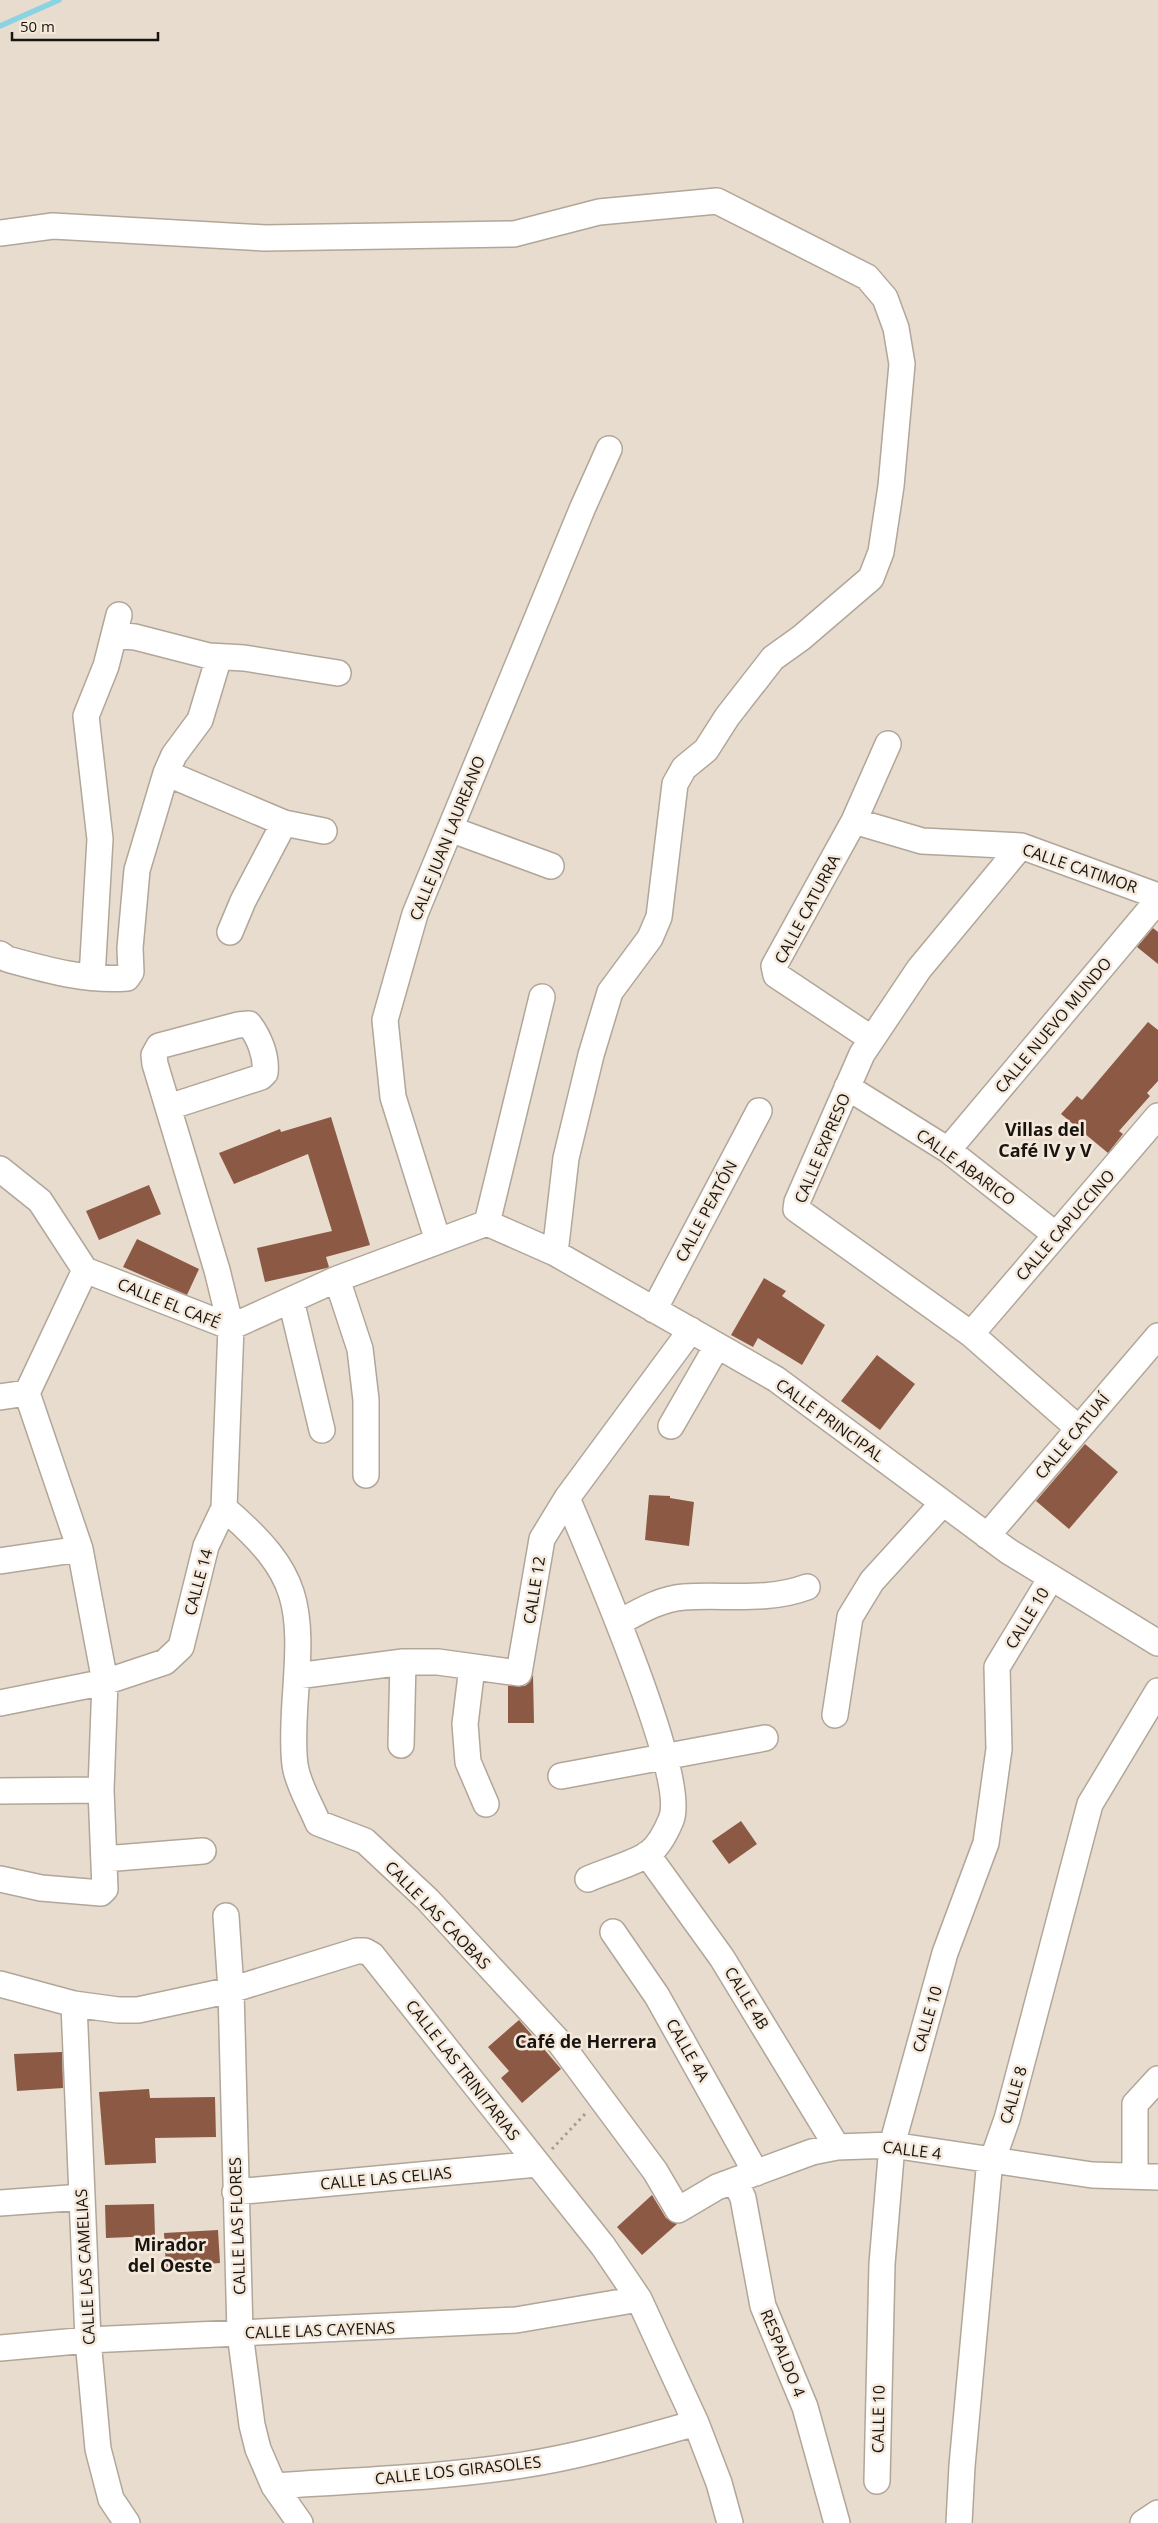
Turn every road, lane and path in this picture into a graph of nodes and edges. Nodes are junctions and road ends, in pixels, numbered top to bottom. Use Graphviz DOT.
graph roads {
  1 [pos="0,233"];
  2 [pos="609,449"];
  3 [pos="219,657"];
  4 [pos="338,673"];
  5 [pos="888,744"];
  6 [pos="166,773"];
  7 [pos="854,821"];
  8 [pos="284,823"];
  9 [pos="450,829"];
  10 [pos="324,831"];
  11 [pos="1021,846"];
  12 [pos="551,866"];
  13 [pos="1158,896"];
  14 [pos="1158,900"];
  15 [pos="230,932"];
  16 [pos="0,954"];
  17 [pos="92,977"];
  18 [pos="542,997"];
  19 [pos="872,1039"];
  20 [pos="847,1087"];
  21 [pos="169,1107"];
  22 [pos="758,1111"];
  23 [pos="1158,1116"];
  24 [pos="948,1150"];
  25 [pos="0,1169"];
  26 [pos="487,1223"];
  27 [pos="1056,1235"];
  28 [pos="438,1241"];
  29 [pos="555,1253"];
  30 [pos="85,1270"];
  31 [pos="337,1279"];
  32 [pos="292,1300"];
  33 [pos="654,1310"];
  34 [pos="231,1327"];
  35 [pos="691,1330"];
  36 [pos="972,1334"];
  37 [pos="1158,1336"];
  38 [pos="717,1346"];
  39 [pos="27,1393"];
  40 [pos="0,1397"];
  41 [pos="671,1426"];
  42 [pos="1078,1428"];
  43 [pos="322,1430"];
  44 [pos="366,1475"];
  45 [pos="567,1498"];
  46 [pos="943,1503"];
  47 [pos="224,1508"];
  48 [pos="987,1536"];
  49 [pos="80,1549"];
  50 [pos="0,1560"];
  51 [pos="1051,1578"];
  52 [pos="806,1586"];
  53 [pos="620,1622"];
  54 [pos="1155,1636"];
  55 [pos="403,1662"];
  56 [pos="472,1667"];
  57 [pos="297,1676"];
  58 [pos="104,1682"];
  59 [pos="1158,1691"];
  60 [pos="0,1703"];
  61 [pos="835,1715"];
  62 [pos="765,1738"];
  63 [pos="401,1745"];
  64 [pos="665,1758"];
  65 [pos="561,1776"];
  66 [pos="101,1790"];
  67 [pos="0,1791"];
  68 [pos="486,1804"];
  69 [pos="203,1851"];
  70 [pos="647,1854"];
  71 [pos="104,1859"];
  72 [pos="0,1879"];
  73 [pos="588,1879"];
  74 [pos="226,1916"];
  75 [pos="613,1932"];
  76 [pos="0,1984"];
  77 [pos="231,1990"];
  78 [pos="74,2004"];
  79 [pos="1158,2079"];
  80 [pos="599,2099"];
  81 [pos="892,2145"];
  82 [pos="838,2147"];
  83 [pos="992,2161"];
  84 [pos="538,2164"];
  85 [pos="746,2177"];
  86 [pos="1146,2177"];
  87 [pos="235,2192"];
  88 [pos="82,2197"];
  89 [pos="0,2204"];
  90 [pos="678,2210"];
  91 [pos="639,2299"];
  92 [pos="240,2333"];
  93 [pos="88,2340"];
  94 [pos="0,2348"];
  95 [pos="696,2423"];
  96 [pos="877,2481"];
  97 [pos="274,2486"];
  98 [pos="1158,2513"];
  99 [pos="127,2523"];
  100 [pos="300,2523"];
  101 [pos="730,2523"];
  102 [pos="837,2523"];
  103 [pos="960,2523"];
  104 [pos="1143,2523"];
  1 -- 29 [label="street"];
  2 -- 9 [label="street, CALLE JUAN LAUREANO"];
  3 -- 4 [label="street"];
  3 -- 6 [label="street"];
  3 -- 17 [label="street"];
  5 -- 7 [label="street"];
  6 -- 8 [label="street"];
  6 -- 17 [label="street"];
  7 -- 11 [label="street, CALLE CATIMOR"];
  7 -- 19 [label="street, CALLE CATURRA"];
  8 -- 10 [label="street"];
  8 -- 15 [label="street"];
  9 -- 12 [label="street"];
  9 -- 28 [label="street, CALLE JUAN LAUREANO"];
  11 -- 13 [label="street, CALLE CATIMOR"];
  11 -- 19 [label="street, CALLE EXPRESO"];
  14 -- 24 [label="street, CALLE NUEVO MUNDO"];
  16 -- 17 [label="street"];
  18 -- 26 [label="street"];
  19 -- 20 [label="street, CALLE EXPRESO"];
  20 -- 24 [label="street, CALLE ABARICO"];
  20 -- 36 [label="street, CALLE EXPRESO"];
  21 -- 34 [label="street, CALLE 14"];
  22 -- 33 [label="street, CALLE PEATÓN"];
  23 -- 27 [label="street, CALLE CAPUCCINO"];
  24 -- 27 [label="street, CALLE ABARICO"];
  25 -- 30 [label="street"];
  26 -- 28 [label="street, CALLE EL CAFÉ"];
  26 -- 29 [label="street, CALLE PRINCIPAL"];
  27 -- 36 [label="street, CALLE CAPUCCINO"];
  28 -- 31 [label="street, CALLE EL CAFÉ"];
  29 -- 33 [label="street, CALLE PRINCIPAL"];
  30 -- 34 [label="street, CALLE EL CAFÉ"];
  30 -- 39 [label="street"];
  31 -- 32 [label="street, CALLE EL CAFÉ"];
  31 -- 44 [label="street"];
  32 -- 34 [label="street, CALLE EL CAFÉ"];
  32 -- 43 [label="street"];
  33 -- 35 [label="street, CALLE PRINCIPAL"];
  34 -- 47 [label="street, CALLE 14"];
  35 -- 38 [label="street, CALLE PRINCIPAL"];
  35 -- 45 [label="street, CALLE 12"];
  36 -- 42 [label="street, CALLE EXPRESO"];
  37 -- 42 [label="street, CALLE CATUAÍ"];
  38 -- 41 [label="street"];
  38 -- 46 [label="street, CALLE PRINCIPAL"];
  39 -- 40 [label="street"];
  39 -- 49 [label="street"];
  42 -- 48 [label="street, CALLE CATUAÍ"];
  45 -- 53 [label="street"];
  45 -- 56 [label="street, CALLE 12"];
  46 -- 48 [label="street, CALLE PRINCIPAL"];
  46 -- 61 [label="street"];
  47 -- 57 [label="street, CALLE LAS CAOBAS"];
  47 -- 58 [label="street, CALLE 14"];
  48 -- 51 [label="street, CALLE PRINCIPAL"];
  49 -- 50 [label="street"];
  49 -- 58 [label="street"];
  51 -- 54 [label="street, CALLE PRINCIPAL"];
  51 -- 81 [label="street, CALLE 10"];
  52 -- 53 [label="street"];
  53 -- 64 [label="street"];
  55 -- 56 [label="street, CALLE 12"];
  55 -- 57 [label="street, CALLE 12"];
  55 -- 63 [label="street"];
  56 -- 68 [label="street"];
  57 -- 80 [label="street, CALLE LAS CAOBAS"];
  58 -- 60 [label="street, CALLE 14"];
  58 -- 66 [label="street"];
  59 -- 83 [label="street, CALLE 8"];
  62 -- 64 [label="street"];
  64 -- 65 [label="street"];
  64 -- 70 [label="street"];
  66 -- 67 [label="street"];
  66 -- 71 [label="street"];
  69 -- 71 [label="street"];
  70 -- 73 [label="street"];
  70 -- 82 [label="street, CALLE 4B"];
  71 -- 72 [label="street"];
  74 -- 77 [label="street, CALLE LAS FLORES"];
  75 -- 85 [label="street, CALLE 4A"];
  76 -- 78 [label="street, CALLE LAS TRINITARIAS"];
  77 -- 78 [label="street, CALLE LAS TRINITARIAS"];
  77 -- 84 [label="street, CALLE LAS TRINITARIAS"];
  77 -- 87 [label="street, CALLE LAS FLORES"];
  78 -- 88 [label="street, CALLE LAS CAMELIAS"];
  79 -- 86 [label="street"];
  80 -- 84 [label="path"];
  80 -- 90 [label="street, CALLE LAS CAOBAS"];
  81 -- 82 [label="street, CALLE 4"];
  81 -- 83 [label="street, CALLE 4"];
  81 -- 96 [label="street, CALLE 10"];
  82 -- 85 [label="street, CALLE 4"];
  83 -- 86 [label="street, CALLE 4"];
  83 -- 103 [label="street, CALLE 8"];
  84 -- 87 [label="street, CALLE LAS CELIAS"];
  84 -- 91 [label="street, CALLE LAS TRINITARIAS"];
  85 -- 90 [label="street, CALLE 4"];
  85 -- 102 [label="street, RESPALDO 4"];
  87 -- 92 [label="street, CALLE LAS FLORES"];
  88 -- 89 [label="street"];
  88 -- 93 [label="street, CALLE LAS CAMELIAS"];
  91 -- 92 [label="street, CALLE LAS CAYENAS"];
  91 -- 95 [label="street, CALLE LAS TRINITARIAS"];
  92 -- 93 [label="street, CALLE LAS CAYENAS"];
  92 -- 97 [label="street, CALLE LAS FLORES"];
  93 -- 94 [label="street, CALLE LAS CAYENAS"];
  93 -- 99 [label="street, CALLE LAS CAMELIAS"];
  95 -- 97 [label="street, CALLE LOS GIRASOLES"];
  95 -- 101 [label="street, CALLE LAS TRINITARIAS"];
  97 -- 100 [label="street, CALLE LAS FLORES"];
  98 -- 104 [label="street"];
}
